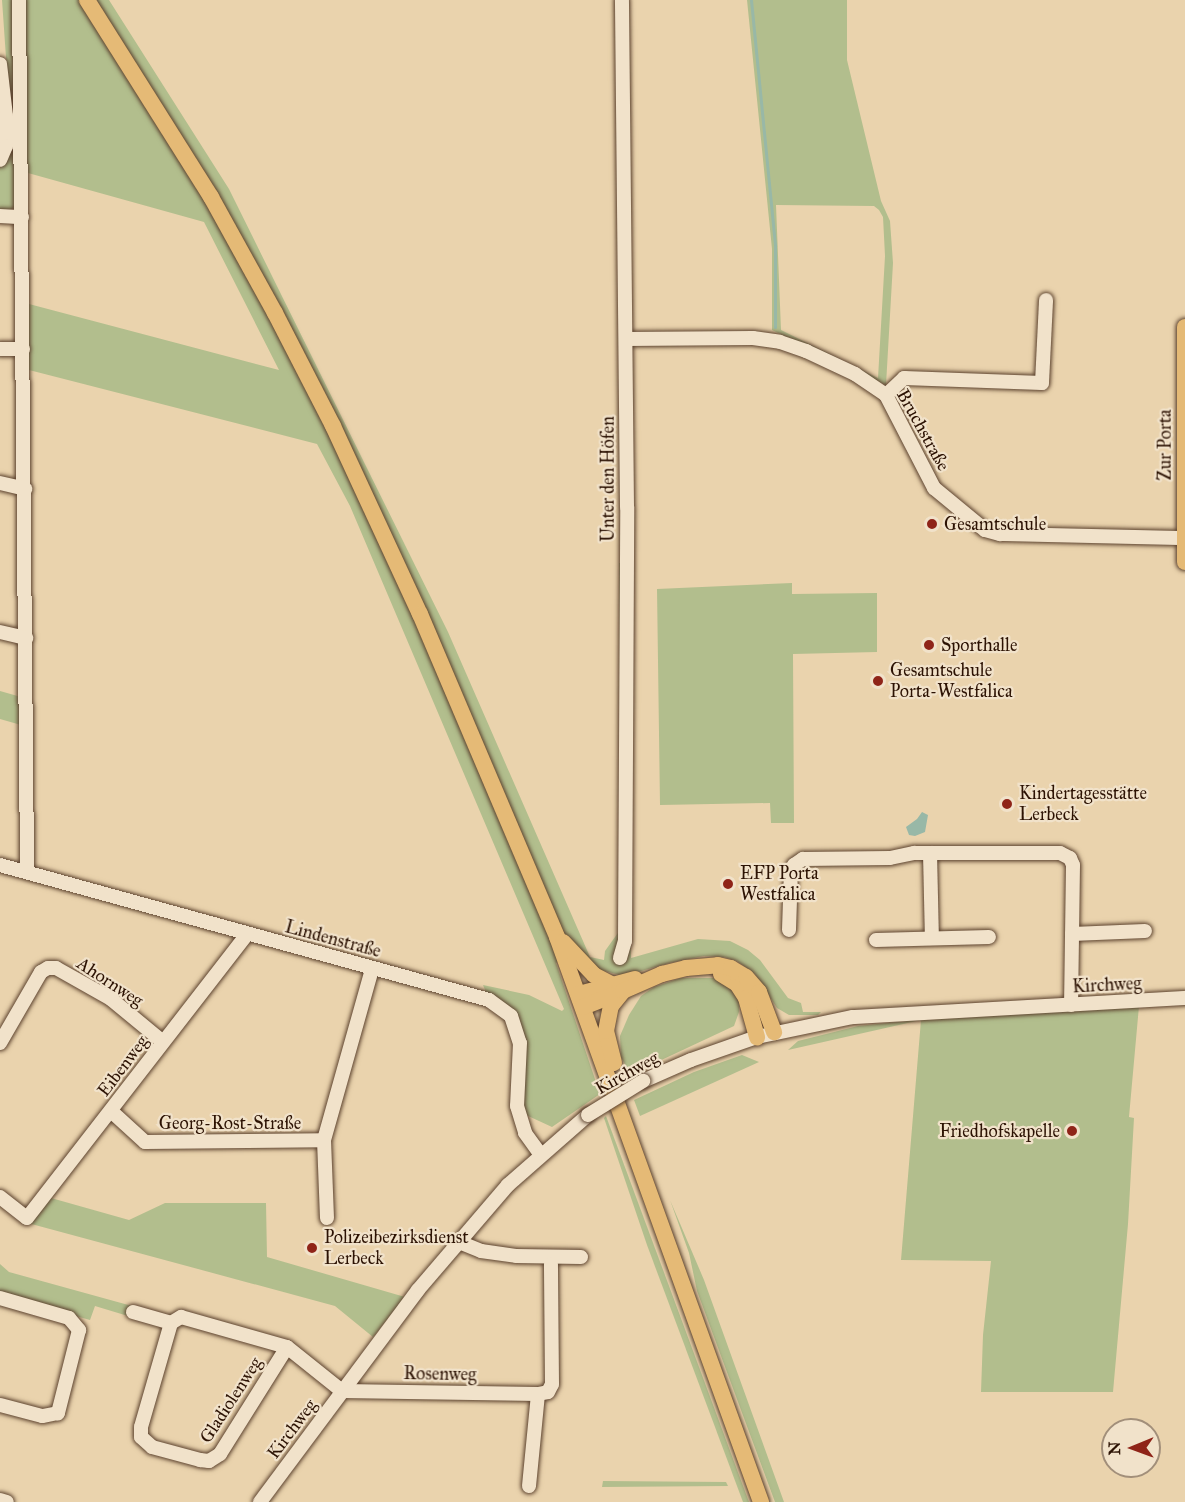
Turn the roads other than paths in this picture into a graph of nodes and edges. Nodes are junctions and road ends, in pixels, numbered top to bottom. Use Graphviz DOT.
graph roads {
  1 [pos="20,0"];
  2 [pos="87,0"];
  3 [pos="622,0"];
  4 [pos="0,64"];
  5 [pos="0,160"];
  6 [pos="0,216"];
  7 [pos="22,217"];
  8 [pos="1046,300"];
  9 [pos="1185,327"];
  10 [pos="626,339"];
  11 [pos="0,349"];
  12 [pos="23,349"];
  13 [pos="886,395"];
  14 [pos="1184,466"];
  15 [pos="0,483"];
  16 [pos="25,489"];
  17 [pos="1183,538"];
  18 [pos="1185,562"];
  19 [pos="0,632"];
  20 [pos="26,638"];
  21 [pos="930,853"];
  22 [pos="0,865"];
  23 [pos="27,872"];
  24 [pos="789,930"];
  25 [pos="1145,931"];
  26 [pos="248,934"];
  27 [pos="1072,934"];
  28 [pos="557,937"];
  29 [pos="989,937"];
  30 [pos="932,938"];
  31 [pos="876,940"];
  32 [pos="620,958"];
  33 [pos="704,966"];
  34 [pos="372,969"];
  35 [pos="617,987"];
  36 [pos="1185,998"];
  37 [pos="581,1001"];
  38 [pos="1071,1005"];
  39 [pos="774,1032"];
  40 [pos="757,1037"];
  41 [pos="0,1042"];
  42 [pos="164,1042"];
  43 [pos="619,1104"];
  44 [pos="111,1111"];
  45 [pos="324,1140"];
  46 [pos="541,1155"];
  47 [pos="0,1197"];
  48 [pos="327,1218"];
  49 [pos="459,1242"];
  50 [pos="581,1257"];
  51 [pos="551,1264"];
  52 [pos="0,1299"];
  53 [pos="133,1312"];
  54 [pos="171,1323"];
  55 [pos="287,1347"];
  56 [pos="342,1391"];
  57 [pos="538,1394"];
  58 [pos="0,1405"];
  59 [pos="529,1486"];
  60 [pos="0,1500"];
  61 [pos="7,1502"];
  62 [pos="260,1502"];
  63 [pos="761,1502"];
  1 -- 7 [label="street"];
  2 -- 28 [label="main road"];
  3 -- 10 [label="street, Unter den Höfen"];
  4 -- 5 [label="street"];
  6 -- 7 [label="street"];
  7 -- 12 [label="street"];
  8 -- 13 [label="street"];
  9 -- 14 [label="main road, Zur Porta"];
  10 -- 13 [label="street, Bruchstraße"];
  10 -- 32 [label="street, Unter den Höfen"];
  11 -- 12 [label="street"];
  12 -- 16 [label="street"];
  13 -- 17 [label="street, Bruchstraße"];
  14 -- 17 [label="main road, Zur Porta"];
  15 -- 16 [label="street"];
  16 -- 20 [label="street"];
  17 -- 18 [label="main road, Zur Porta"];
  19 -- 20 [label="street"];
  20 -- 23 [label="street"];
  21 -- 24 [label="street"];
  21 -- 27 [label="street"];
  21 -- 30 [label="street"];
  22 -- 23 [label="street, Lindenstraße"];
  23 -- 26 [label="street, Lindenstraße"];
  25 -- 27 [label="street"];
  26 -- 34 [label="street, Lindenstraße"];
  26 -- 42 [label="street, Eibenweg"];
  27 -- 38 [label="street"];
  28 -- 35 [label="main road"];
  28 -- 37 [label="main road"];
  29 -- 30 [label="street"];
  30 -- 31 [label="street"];
  33 -- 35 [label="main road"];
  33 -- 39 [label="main road"];
  33 -- 40 [label="main road"];
  34 -- 45 [label="street, Georg-Rost-Straße"];
  34 -- 46 [label="street, Lindenstraße"];
  35 -- 37 [label="main road"];
  35 -- 43 [label="main road"];
  36 -- 38 [label="street, Kirchweg"];
  37 -- 43 [label="main road"];
  38 -- 39 [label="street, Kirchweg"];
  39 -- 40 [label="street, Kirchweg"];
  40 -- 46 [label="street, Kirchweg, bridge"];
  41 -- 42 [label="street, Ahornweg"];
  42 -- 44 [label="street, Eibenweg"];
  43 -- 63 [label="main road"];
  44 -- 45 [label="street, Georg-Rost-Straße"];
  44 -- 47 [label="street, Eibenweg"];
  45 -- 48 [label="street, Georg-Rost-Straße"];
  46 -- 49 [label="street, Kirchweg"];
  49 -- 50 [label="street"];
  49 -- 56 [label="street, Kirchweg"];
  51 -- 57 [label="street"];
  52 -- 58 [label="street"];
  53 -- 54 [label="street, Gladiolenweg"];
  54 -- 55 [label="street, Gladiolenweg"];
  54 -- 55 [label="street, Gladiolenweg"];
  55 -- 56 [label="street, Gladiolenweg"];
  56 -- 57 [label="street, Rosenweg"];
  56 -- 62 [label="street, Kirchweg"];
  57 -- 59 [label="street"];
  60 -- 61 [label="street"];
}
